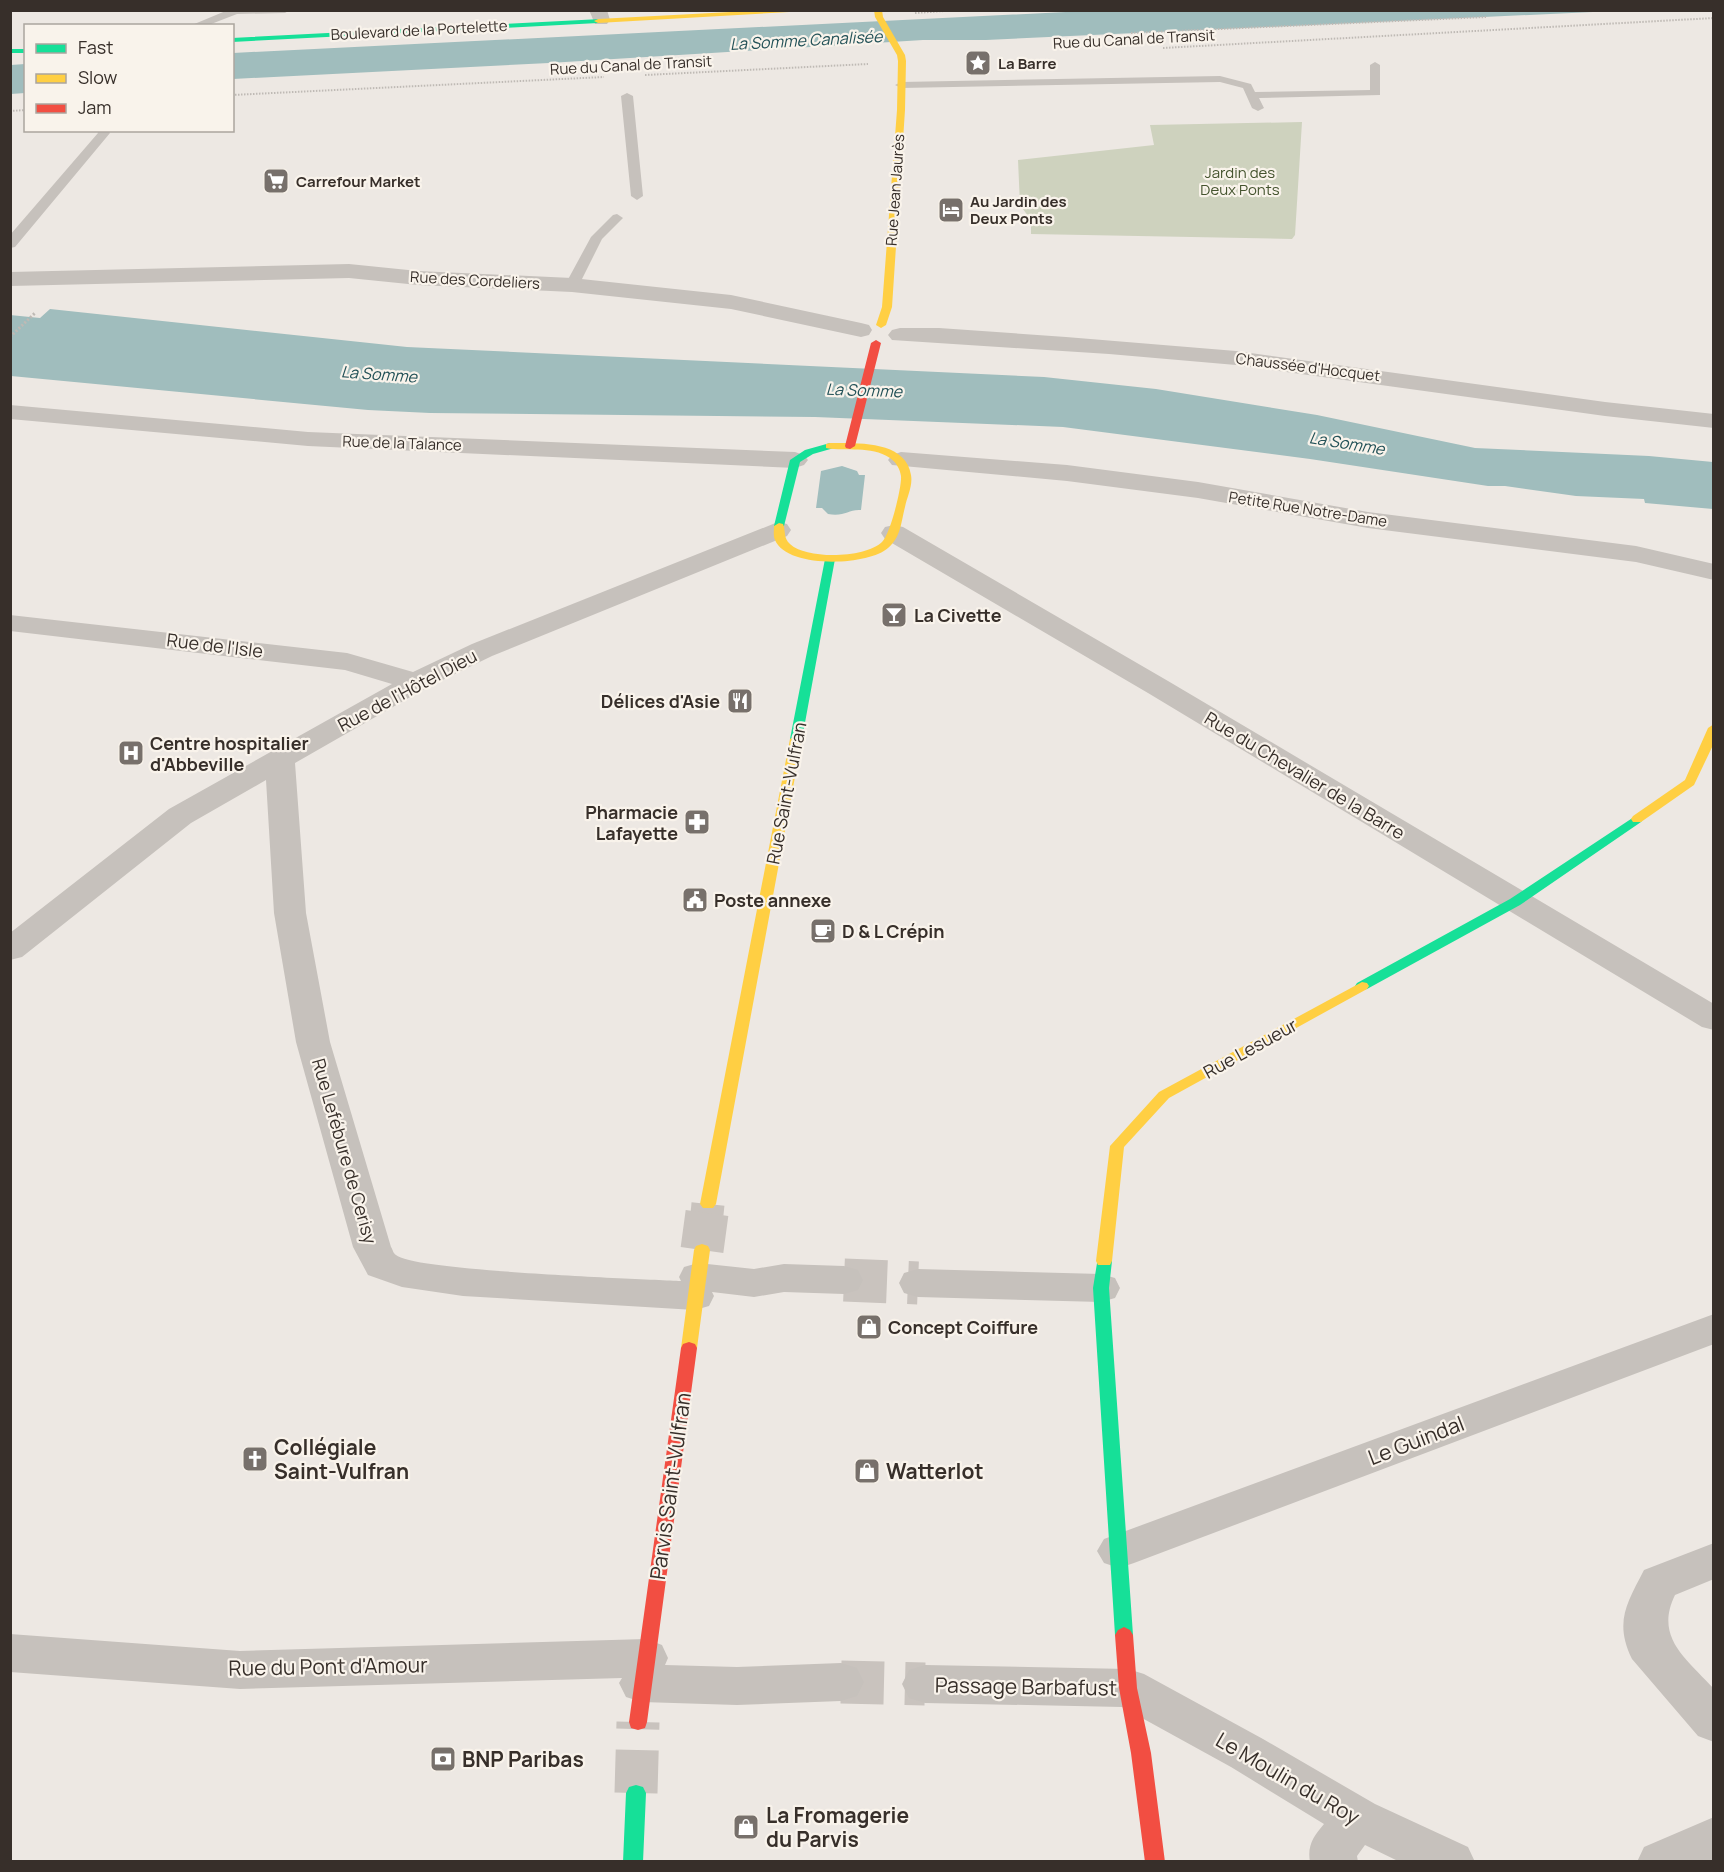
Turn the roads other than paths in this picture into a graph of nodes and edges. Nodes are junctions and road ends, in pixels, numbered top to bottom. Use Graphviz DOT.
graph roads {
  1 [pos="189,10"];
  2 [pos="285,10"];
  3 [pos="822,10"];
  4 [pos="240,11"];
  5 [pos="879,14"];
  6 [pos="599,15"];
  7 [pos="196,24"];
  8 [pos="200,24"];
  9 [pos="234,40"];
  10 [pos="1375,65"];
  11 [pos="902,85"];
  12 [pos="1251,95"];
  13 [pos="627,96"];
  14 [pos="1258,108"];
  15 [pos="103,132"];
  16 [pos="637,196"];
  17 [pos="617,218"];
  18 [pos="10,244"];
  19 [pos="10,279"];
  20 [pos="572,285"];
  21 [pos="879,333"];
  22 [pos="10,412"];
  23 [pos="1713,421"];
  24 [pos="850,446"];
  25 [pos="795,460"];
  26 [pos="901,460"];
  27 [pos="778,530"];
  28 [pos="894,533"];
  29 [pos="830,559"];
  30 [pos="1713,572"];
  31 [pos="10,623"];
  32 [pos="417,682"];
  33 [pos="1713,728"];
  34 [pos="280,758"];
  35 [pos="1515,902"];
  36 [pos="10,950"];
  37 [pos="1713,1019"];
  38 [pos="708,1204"];
  39 [pos="698,1274"];
  40 [pos="844,1280"];
  41 [pos="918,1283"];
  42 [pos="1101,1288"];
  43 [pos="1713,1328"];
  44 [pos="1119,1551"];
  45 [pos="1713,1560"];
  46 [pos="10,1653"];
  47 [pos="841,1682"];
  48 [pos="925,1684"];
  49 [pos="642,1688"];
  50 [pos="1128,1688"];
  51 [pos="1713,1722"];
  52 [pos="636,1793"];
  53 [pos="1358,1819"];
  54 [pos="1713,1838"];
  55 [pos="633,1862"];
  56 [pos="1155,1862"];
  57 [pos="1334,1862"];
  58 [pos="1451,1862"];
  59 [pos="1661,1862"];
  1 -- 7 [label="lane"];
  2 -- 4 [label="lane"];
  3 -- 6 [label="street, Boulevard de la Portelette"];
  4 -- 8 [label="lane"];
  5 -- 11 [label="street, Rue Jean Jaurès"];
  6 -- 9 [label="street, Boulevard de la Portelette"];
  10 -- 12 [label="lane"];
  11 -- 12 [label="lane"];
  11 -- 21 [label="street, Rue Jean Jaurès"];
  12 -- 14 [label="lane"];
  13 -- 16 [label="lane"];
  15 -- 18 [label="lane"];
  17 -- 20 [label="lane"];
  19 -- 20 [label="street, Rue des Cordeliers"];
  20 -- 21 [label="street, Rue des Cordeliers"];
  21 -- 23 [label="street, Chaussée d'Hocquet"];
  21 -- 24 [label="street, Rue Jean Jaurès"];
  22 -- 25 [label="street, Rue de la Talance"];
  24 -- 25 [label="street"];
  24 -- 26 [label="street"];
  25 -- 27 [label="street"];
  26 -- 28 [label="street"];
  26 -- 30 [label="street, Petite Rue Notre-Dame"];
  27 -- 29 [label="street"];
  27 -- 32 [label="street, Rue de l'Hôtel Dieu"];
  28 -- 29 [label="street"];
  28 -- 35 [label="street, Rue du Chevalier de la Barre"];
  29 -- 38 [label="street, Rue Saint-Vulfran"];
  31 -- 32 [label="street, Rue de l'Isle"];
  32 -- 34 [label="street, Rue de l'Hôtel Dieu"];
  33 -- 35 [label="street, Rue Lesueur"];
  34 -- 36 [label="street, Rue de l'Hôtel Dieu"];
  34 -- 39 [label="street, Rue Lefébure de Cerisy"];
  35 -- 37 [label="street, Rue du Chevalier de la Barre"];
  35 -- 42 [label="street, Rue Lesueur"];
  39 -- 40 [label="street, Rue Lefébure de Cerisy"];
  39 -- 49 [label="street, Parvis Saint-Vulfran"];
  41 -- 42 [label="street"];
  42 -- 44 [label="street, Rue Lesueur"];
  43 -- 44 [label="street, Le Guindal"];
  44 -- 50 [label="street"];
  45 -- 51 [label="street"];
  46 -- 49 [label="street, Rue du Pont d'Amour"];
  47 -- 49 [label="street"];
  48 -- 50 [label="street, Passage Barbafust"];
  50 -- 53 [label="street, Le Moulin du Roy"];
  50 -- 56 [label="street"];
  52 -- 55 [label="street"];
  53 -- 57 [label="street"];
  53 -- 58 [label="street, Le Moulin du Roy"];
  54 -- 59 [label="street"];
}
